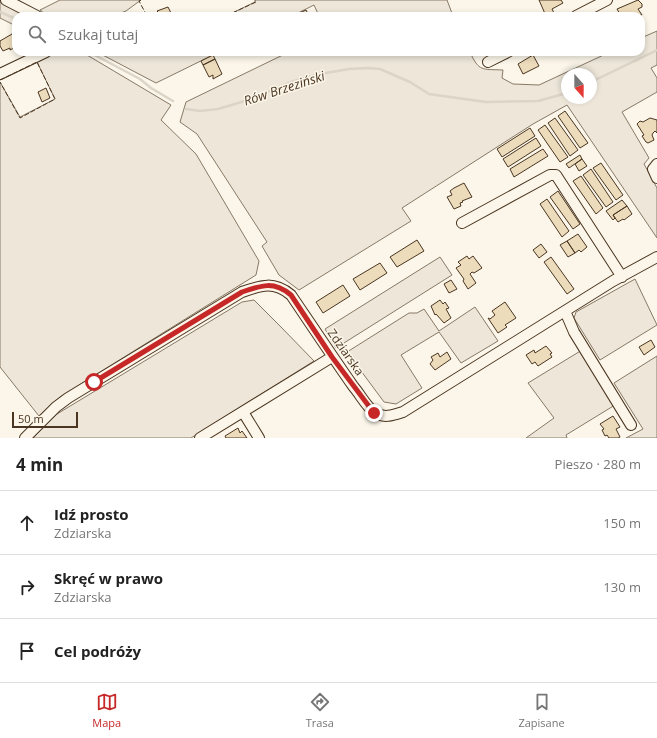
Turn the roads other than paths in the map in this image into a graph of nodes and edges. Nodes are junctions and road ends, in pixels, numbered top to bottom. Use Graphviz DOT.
graph roads {
  1 [pos="6,0"];
  2 [pos="607,0"];
  3 [pos="30,12"];
  4 [pos="584,12"];
  5 [pos="38,56"];
  6 [pos="500,56"];
  7 [pos="488,62"];
  8 [pos="0,74"];
  9 [pos="657,164"];
  10 [pos="657,178"];
  11 [pos="462,223"];
  12 [pos="657,258"];
  13 [pos="622,277"];
  14 [pos="565,311"];
  15 [pos="332,357"];
  16 [pos="243,412"];
  17 [pos="631,425"];
  18 [pos="25,438"];
  19 [pos="200,438"];
  20 [pos="260,438"];
  1 -- 3 [label="street"];
  2 -- 4 [label="street"];
  5 -- 8 [label="street"];
  6 -- 7 [label="street"];
  9 -- 10 [label="street"];
  11 -- 13 [label="street"];
  12 -- 13 [label="street, Zdziarska"];
  13 -- 14 [label="street, Zdziarska"];
  14 -- 15 [label="street, Zdziarska"];
  14 -- 17 [label="street"];
  15 -- 16 [label="street"];
  15 -- 18 [label="street, Zdziarska"];
  16 -- 19 [label="street"];
  16 -- 20 [label="street"];
}
